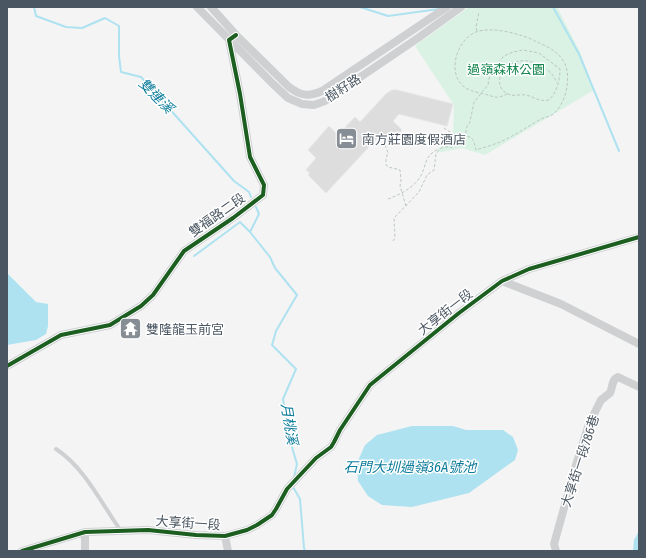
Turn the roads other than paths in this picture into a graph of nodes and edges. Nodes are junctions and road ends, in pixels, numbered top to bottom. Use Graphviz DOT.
graph roads {
  1 [pos="197,7"];
  2 [pos="211,7"];
  3 [pos="447,7"];
  4 [pos="461,7"];
  5 [pos="236,35"];
  6 [pos="229,40"];
  7 [pos="639,237"];
  8 [pos="502,280"];
  9 [pos="639,344"];
  10 [pos="7,366"];
  11 [pos="639,387"];
  12 [pos="56,449"];
  13 [pos="121,531"];
  14 [pos="85,532"];
  15 [pos="225,536"];
  16 [pos="22,551"];
  17 [pos="85,551"];
  18 [pos="228,551"];
  19 [pos="556,551"];
  1 -- 6 [label="street, 樹籽路"];
  2 -- 5 [label="street, 樹籽路"];
  3 -- 5 [label="street, 樹籽路"];
  4 -- 6 [label="street, 樹籽路"];
  5 -- 6 [label="street"];
  6 -- 10 [label="street, 雙福路二段"];
  7 -- 8 [label="street, 大享街一段"];
  8 -- 9 [label="street"];
  8 -- 15 [label="street, 大享街一段"];
  11 -- 19 [label="street, 大享街一段786巷"];
  12 -- 13 [label="lane"];
  13 -- 14 [label="street, 大享街一段"];
  13 -- 15 [label="street, 大享街一段"];
  14 -- 16 [label="street, 大享街一段"];
  14 -- 17 [label="street"];
  15 -- 18 [label="street"];
}
